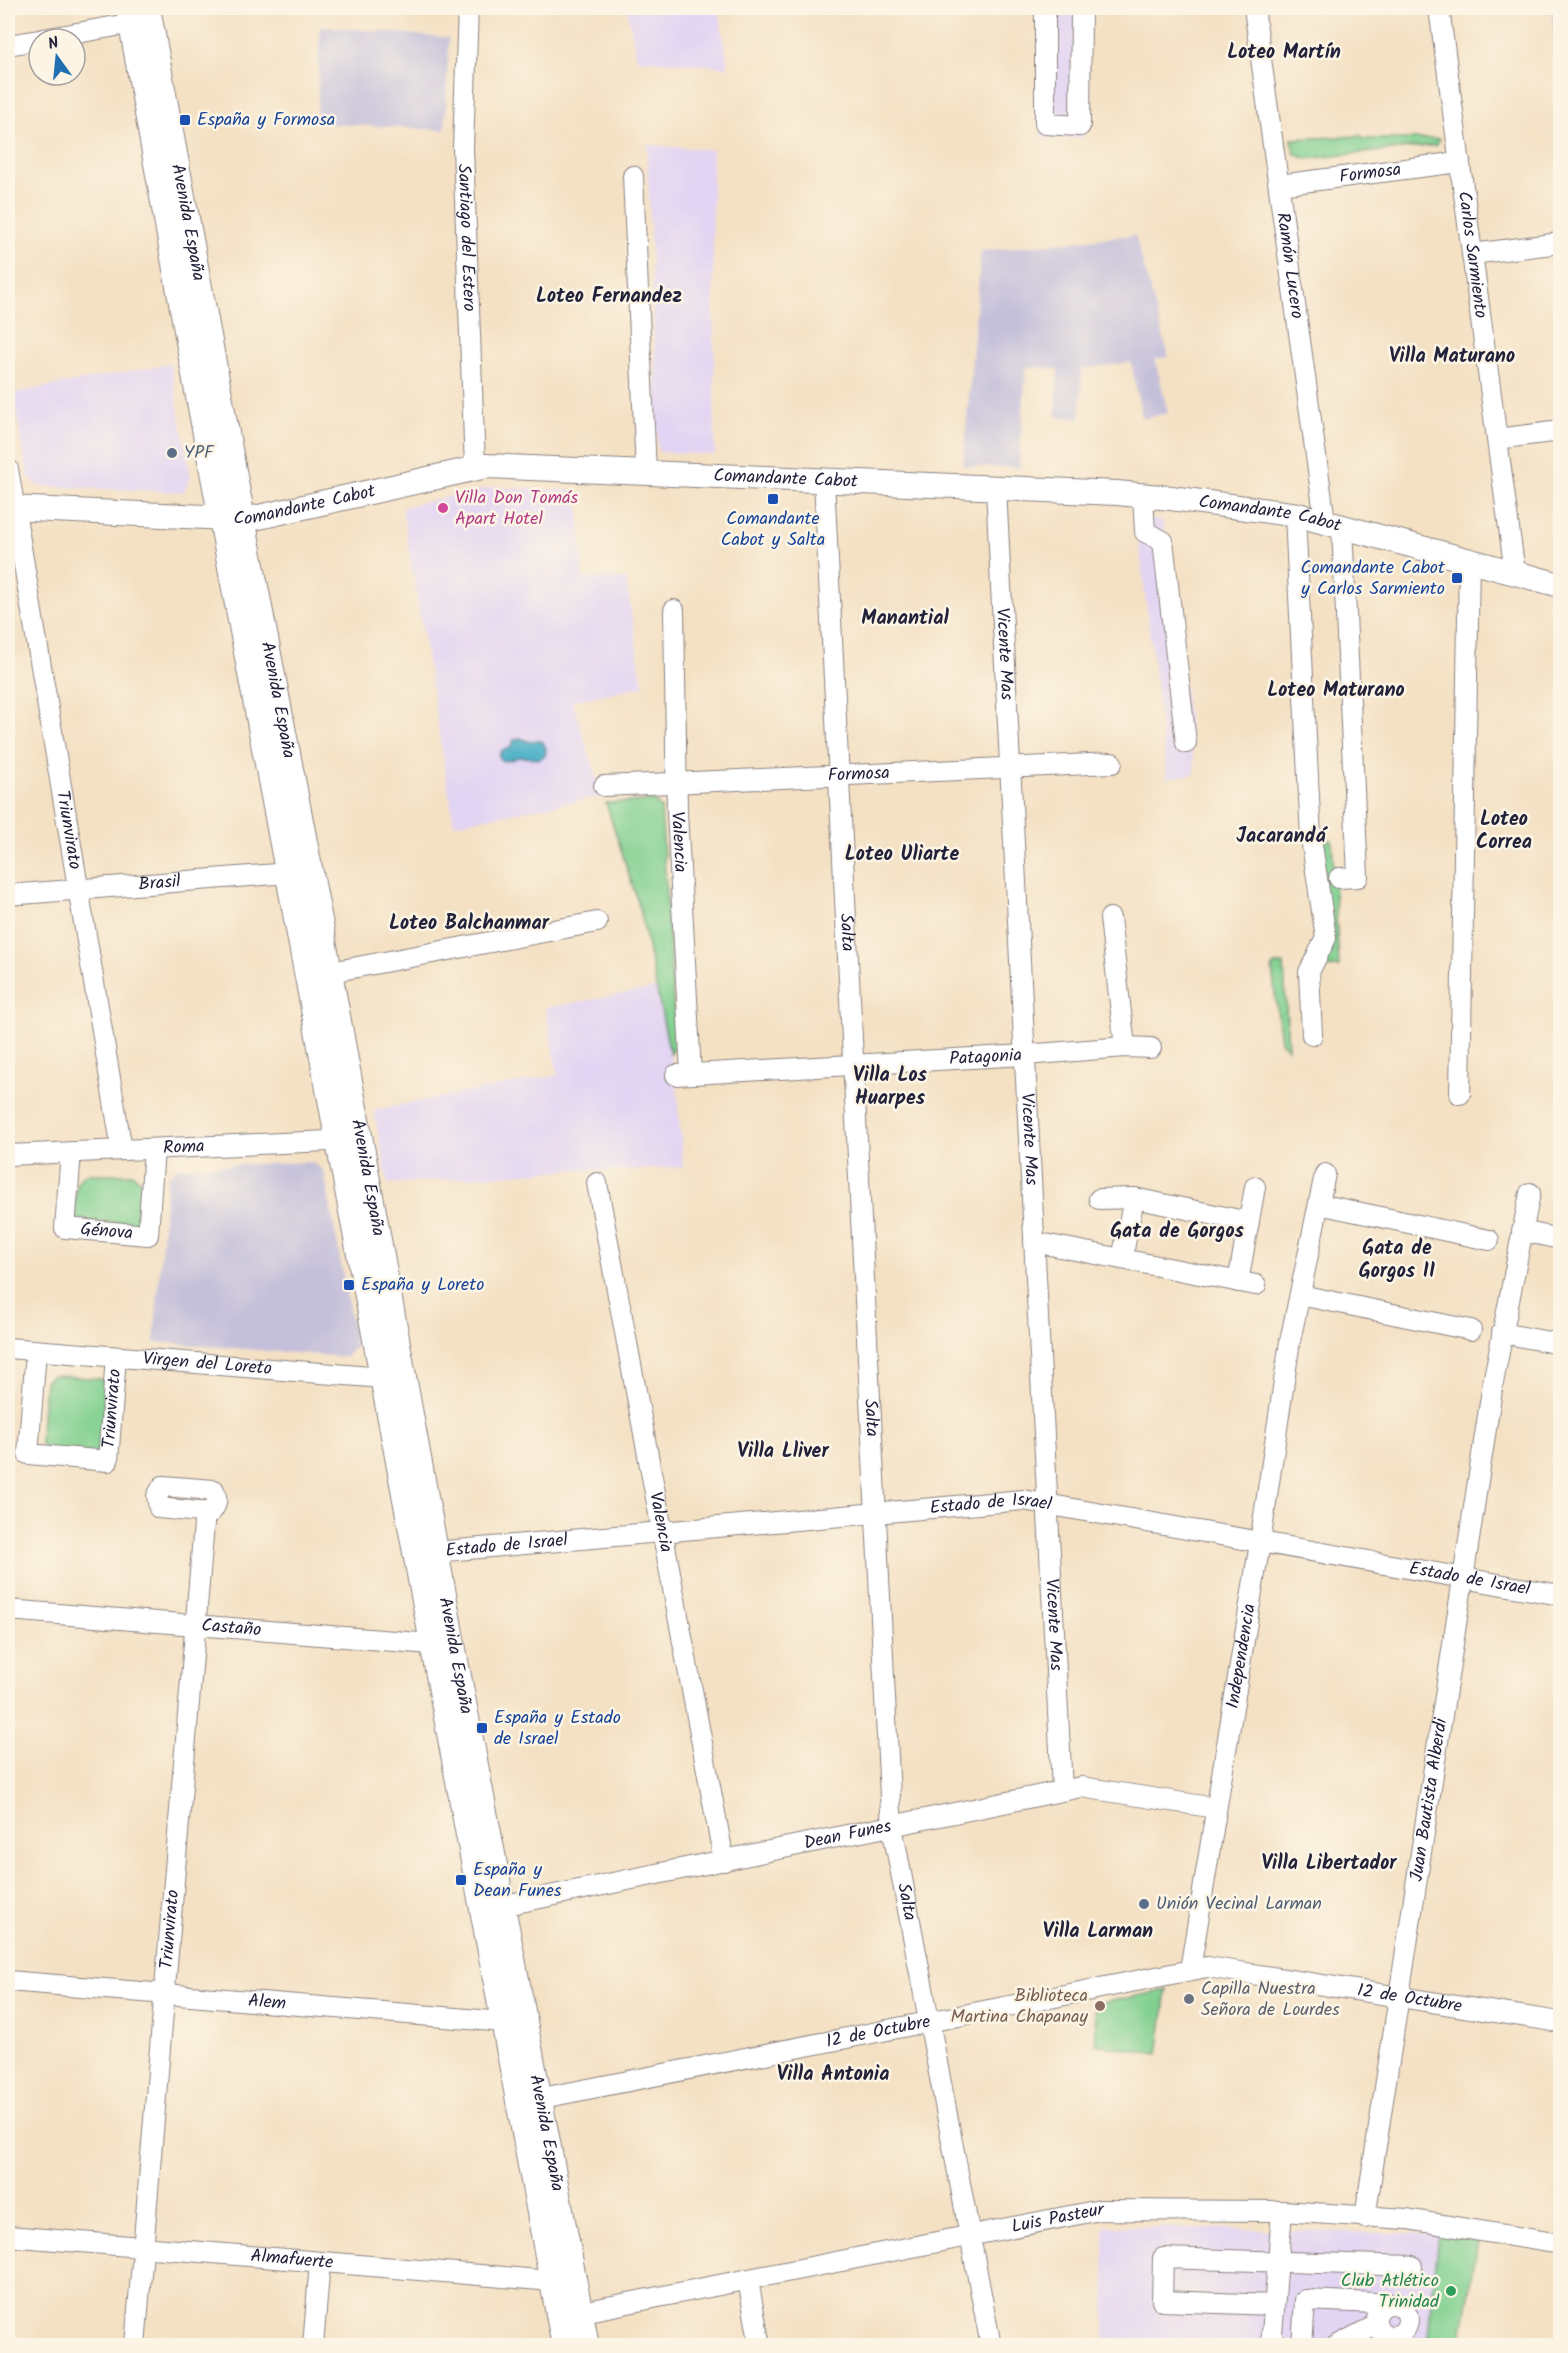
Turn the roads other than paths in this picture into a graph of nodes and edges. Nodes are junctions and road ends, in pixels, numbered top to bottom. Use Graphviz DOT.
graph roads {
  1 [pos="468,8"];
  2 [pos="1046,8"];
  3 [pos="1081,8"];
  4 [pos="1254,8"];
  5 [pos="1439,8"];
  6 [pos="139,15"];
  7 [pos="87,28"];
  8 [pos="27,42"];
  9 [pos="8,45"];
  10 [pos="1460,162"];
  11 [pos="633,176"];
  12 [pos="1279,185"];
  13 [pos="1560,243"];
  14 [pos="1472,254"];
  15 [pos="1560,430"];
  16 [pos="1497,439"];
  17 [pos="475,468"];
  18 [pos="8,469"];
  19 [pos="646,473"];
  20 [pos="824,480"];
  21 [pos="996,488"];
  22 [pos="1143,495"];
  23 [pos="11,509"];
  24 [pos="1295,514"];
  25 [pos="232,518"];
  26 [pos="1334,524"];
  27 [pos="1469,560"];
  28 [pos="1515,573"];
  29 [pos="1560,585"];
  30 [pos="674,610"];
  31 [pos="1186,743"];
  32 [pos="1112,763"];
  33 [pos="1010,767"];
  34 [pos="837,776"];
  35 [pos="677,783"];
  36 [pos="604,786"];
  37 [pos="299,872"];
  38 [pos="1339,878"];
  39 [pos="79,889"];
  40 [pos="8,895"];
  41 [pos="1110,918"];
  42 [pos="597,922"];
  43 [pos="330,972"];
  44 [pos="307,976"];
  45 [pos="1312,1035"];
  46 [pos="1125,1047"];
  47 [pos="1151,1048"];
  48 [pos="1024,1055"];
  49 [pos="852,1065"];
  50 [pos="683,1074"];
  51 [pos="1460,1094"];
  52 [pos="348,1140"];
  53 [pos="154,1149"];
  54 [pos="122,1150"];
  55 [pos="71,1152"];
  56 [pos="8,1155"];
  57 [pos="1325,1174"];
  58 [pos="597,1183"];
  59 [pos="1255,1187"];
  60 [pos="1530,1193"];
  61 [pos="1134,1198"];
  62 [pos="1099,1199"];
  63 [pos="1318,1204"];
  64 [pos="1249,1222"];
  65 [pos="1522,1231"];
  66 [pos="1560,1239"];
  67 [pos="1489,1240"];
  68 [pos="1034,1242"];
  69 [pos="1122,1259"];
  70 [pos="1300,1295"];
  71 [pos="1471,1330"];
  72 [pos="1502,1333"];
  73 [pos="1560,1344"];
  74 [pos="8,1348"];
  75 [pos="36,1351"];
  76 [pos="116,1357"];
  77 [pos="393,1379"];
  78 [pos="1047,1505"];
  79 [pos="205,1512"];
  80 [pos="875,1513"];
  81 [pos="662,1532"];
  82 [pos="1260,1543"];
  83 [pos="425,1552"];
  84 [pos="1464,1579"];
  85 [pos="1560,1595"];
  86 [pos="8,1610"];
  87 [pos="196,1625"];
  88 [pos="443,1645"];
  89 [pos="1062,1790"];
  90 [pos="1216,1808"];
  91 [pos="892,1826"];
  92 [pos="724,1861"];
  93 [pos="493,1908"];
  94 [pos="1190,1970"];
  95 [pos="8,1981"];
  96 [pos="165,1994"];
  97 [pos="1399,1997"];
  98 [pos="514,2022"];
  99 [pos="1560,2022"];
  100 [pos="930,2023"];
  101 [pos="530,2100"];
  102 [pos="1282,2211"];
  103 [pos="1365,2218"];
  104 [pos="8,2236"];
  105 [pos="970,2236"];
  106 [pos="1560,2244"];
  107 [pos="143,2247"];
  108 [pos="320,2262"];
  109 [pos="1278,2262"];
  110 [pos="1412,2266"];
  111 [pos="748,2280"];
  112 [pos="563,2282"];
  113 [pos="1274,2306"];
  114 [pos="1384,2306"];
  115 [pos="570,2314"];
  116 [pos="1376,2325"];
  117 [pos="1407,2336"];
  118 [pos="135,2346"];
  119 [pos="313,2346"];
  120 [pos="564,2346"];
  121 [pos="587,2346"];
  122 [pos="760,2346"];
  123 [pos="991,2346"];
  124 [pos="1271,2346"];
  125 [pos="1302,2346"];
  126 [pos="1336,2346"];
  1 -- 17 [label="street, Santiago del Estero"];
  2 -- 3 [label="street"];
  4 -- 12 [label="street, Ramón Lucero"];
  5 -- 10 [label="street, Carlos Sarmiento"];
  6 -- 7 [label="street"];
  6 -- 25 [label="main road, Avenida España"];
  8 -- 9 [label="street"];
  10 -- 12 [label="street, Formosa"];
  10 -- 14 [label="street, Carlos Sarmiento"];
  11 -- 19 [label="street"];
  12 -- 26 [label="street, Ramón Lucero"];
  13 -- 14 [label="street"];
  14 -- 16 [label="street, Carlos Sarmiento"];
  15 -- 16 [label="street"];
  16 -- 28 [label="street, Carlos Sarmiento"];
  17 -- 19 [label="main road, Comandante Cabot"];
  17 -- 25 [label="main road, Comandante Cabot"];
  18 -- 23 [label="street, Triunvirato"];
  19 -- 20 [label="main road, Comandante Cabot"];
  20 -- 21 [label="main road, Comandante Cabot"];
  20 -- 34 [label="street, Salta"];
  21 -- 22 [label="main road, Comandante Cabot"];
  21 -- 33 [label="street, Vicente Mas"];
  22 -- 24 [label="main road, Comandante Cabot"];
  22 -- 31 [label="street"];
  23 -- 25 [label="main road, Comandante Cabot"];
  23 -- 39 [label="street, Triunvirato"];
  24 -- 26 [label="main road, Comandante Cabot"];
  24 -- 45 [label="street"];
  25 -- 37 [label="main road, Avenida España"];
  26 -- 27 [label="main road, Comandante Cabot"];
  26 -- 38 [label="street, Ramón Lucero"];
  27 -- 28 [label="main road, Comandante Cabot"];
  27 -- 51 [label="street"];
  28 -- 29 [label="main road, Comandante Cabot"];
  30 -- 35 [label="street, Valencia"];
  32 -- 33 [label="street, Formosa"];
  33 -- 34 [label="street, Formosa"];
  33 -- 48 [label="street, Vicente Mas"];
  34 -- 35 [label="street, Formosa"];
  34 -- 49 [label="street, Salta"];
  35 -- 36 [label="street, Formosa"];
  35 -- 50 [label="street, Valencia"];
  37 -- 39 [label="street, Brasil"];
  37 -- 43 [label="main road, Avenida España"];
  37 -- 44 [label="main road, Avenida España"];
  39 -- 40 [label="street, Brasil"];
  39 -- 54 [label="street, Triunvirato"];
  41 -- 46 [label="street"];
  42 -- 43 [label="street"];
  43 -- 44 [label="street"];
  43 -- 52 [label="main road, Avenida España"];
  44 -- 52 [label="main road, Avenida España"];
  46 -- 47 [label="street, Patagonia"];
  46 -- 48 [label="street, Patagonia"];
  48 -- 49 [label="street, Patagonia"];
  48 -- 68 [label="street, Vicente Mas"];
  49 -- 50 [label="street, Patagonia"];
  49 -- 80 [label="street, Salta"];
  52 -- 53 [label="street, Roma"];
  52 -- 77 [label="main road, Avenida España"];
  53 -- 54 [label="street, Roma"];
  53 -- 55 [label="street, Génova"];
  54 -- 55 [label="street, Roma"];
  55 -- 56 [label="street, Roma"];
  57 -- 63 [label="street, Independencia"];
  58 -- 81 [label="street, Valencia"];
  59 -- 64 [label="street"];
  60 -- 65 [label="street, Juan Bautista Alberdi"];
  61 -- 62 [label="street"];
  61 -- 64 [label="street"];
  61 -- 69 [label="street"];
  63 -- 67 [label="street"];
  63 -- 70 [label="street, Independencia"];
  64 -- 69 [label="street"];
  65 -- 66 [label="street"];
  65 -- 72 [label="street, Juan Bautista Alberdi"];
  68 -- 69 [label="street"];
  68 -- 78 [label="street, Vicente Mas"];
  70 -- 71 [label="street"];
  70 -- 82 [label="street, Independencia"];
  72 -- 73 [label="street"];
  72 -- 84 [label="street, Juan Bautista Alberdi"];
  74 -- 75 [label="street, Virgen del Loreto"];
  75 -- 76 [label="street, Virgen del Loreto"];
  75 -- 76 [label="street, Triunvirato"];
  76 -- 77 [label="street, Virgen del Loreto"];
  77 -- 83 [label="main road, Avenida España"];
  78 -- 80 [label="street, Estado de Israel"];
  78 -- 82 [label="street, Estado de Israel"];
  78 -- 89 [label="street, Vicente Mas"];
  79 -- 87 [label="street, Triunvirato"];
  80 -- 81 [label="street, Estado de Israel"];
  80 -- 91 [label="street, Salta"];
  81 -- 83 [label="street, Estado de Israel"];
  81 -- 92 [label="street, Valencia"];
  82 -- 84 [label="street, Estado de Israel"];
  82 -- 90 [label="street, Independencia"];
  83 -- 88 [label="main road, Avenida España"];
  84 -- 85 [label="street, Estado de Israel"];
  84 -- 97 [label="street, Juan Bautista Alberdi"];
  86 -- 87 [label="street, Castaño"];
  87 -- 88 [label="street, Castaño"];
  87 -- 96 [label="street, Triunvirato"];
  88 -- 93 [label="main road, Avenida España"];
  89 -- 90 [label="street, Dean Funes"];
  89 -- 91 [label="street, Dean Funes"];
  90 -- 94 [label="street, Independencia"];
  91 -- 92 [label="street, Dean Funes"];
  91 -- 100 [label="street, Salta"];
  92 -- 93 [label="street, Dean Funes"];
  93 -- 98 [label="main road, Avenida España"];
  94 -- 97 [label="street, 12 de Octubre"];
  94 -- 100 [label="street, 12 de Octubre"];
  95 -- 96 [label="street, Alem"];
  96 -- 98 [label="street, Alem"];
  96 -- 107 [label="street, Triunvirato"];
  97 -- 99 [label="street, 12 de Octubre"];
  97 -- 103 [label="street, Juan Bautista Alberdi"];
  98 -- 101 [label="main road, Avenida España"];
  100 -- 101 [label="street, 12 de Octubre"];
  100 -- 105 [label="street, Salta"];
  101 -- 112 [label="main road, Avenida España"];
  102 -- 103 [label="street, Luis Pasteur"];
  102 -- 105 [label="street, Luis Pasteur"];
  102 -- 109 [label="street"];
  103 -- 106 [label="street, Luis Pasteur"];
  104 -- 107 [label="street, Almafuerte"];
  105 -- 111 [label="street, Luis Pasteur"];
  105 -- 123 [label="street, Salta"];
  107 -- 108 [label="street, Almafuerte"];
  107 -- 118 [label="street, Triunvirato"];
  108 -- 112 [label="street, Almafuerte"];
  108 -- 119 [label="street"];
  109 -- 110 [label="street"];
  109 -- 113 [label="street"];
  109 -- 113 [label="street"];
  111 -- 115 [label="street, Luis Pasteur"];
  111 -- 122 [label="street"];
  112 -- 115 [label="main road, Avenida España"];
  113 -- 124 [label="street"];
  114 -- 116 [label="street"];
  114 -- 117 [label="street"];
  114 -- 125 [label="street"];
  115 -- 120 [label="main road, Avenida España"];
  115 -- 121 [label="main road, Avenida España"];
  116 -- 117 [label="street"];
  116 -- 126 [label="street"];
}
